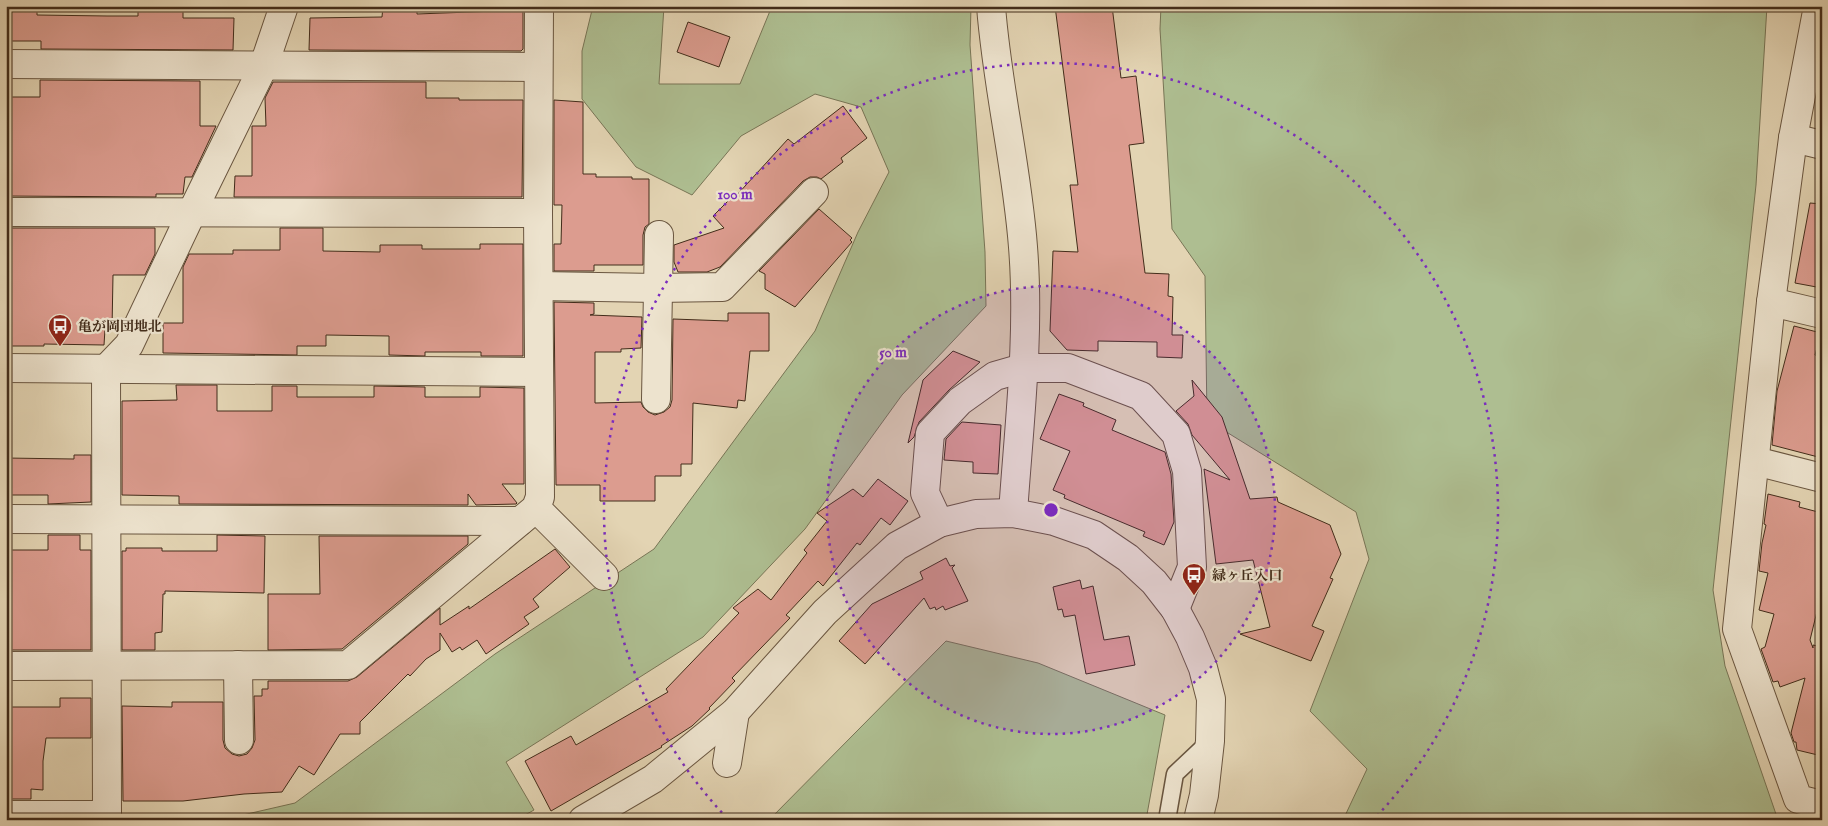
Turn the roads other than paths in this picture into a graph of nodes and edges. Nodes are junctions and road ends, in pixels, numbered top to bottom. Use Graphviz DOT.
graph roads {
  1 [pos="284,6"];
  2 [pos="539,6"];
  3 [pos="992,6"];
  4 [pos="1818,6"];
  5 [pos="6,64"];
  6 [pos="264,65"];
  7 [pos="538,67"];
  8 [pos="1793,138"];
  9 [pos="1822,145"];
  10 [pos="814,192"];
  11 [pos="6,212"];
  12 [pos="192,212"];
  13 [pos="538,213"];
  14 [pos="658,235"];
  15 [pos="539,286"];
  16 [pos="658,288"];
  17 [pos="1771,302"];
  18 [pos="1822,314"];
  19 [pos="6,368"];
  20 [pos="1022,368"];
  21 [pos="106,369"];
  22 [pos="538,372"];
  23 [pos="656,399"];
  24 [pos="1755,461"];
  25 [pos="1822,478"];
  26 [pos="1013,513"];
  27 [pos="528,514"];
  28 [pos="6,519"];
  29 [pos="106,520"];
  30 [pos="939,523"];
  31 [pos="604,576"];
  32 [pos="1176,609"];
  33 [pos="106,665"];
  34 [pos="238,665"];
  35 [pos="6,666"];
  36 [pos="735,712"];
  37 [pos="238,740"];
  38 [pos="1210,741"];
  39 [pos="727,764"];
  40 [pos="1822,805"];
  41 [pos="6,815"];
  42 [pos="106,817"];
  43 [pos="583,820"];
  44 [pos="1167,820"];
  45 [pos="1198,820"];
  1 -- 6 [label="street"];
  2 -- 7 [label="street"];
  3 -- 20 [label="street"];
  4 -- 8 [label="street"];
  5 -- 6 [label="street"];
  6 -- 7 [label="street"];
  6 -- 12 [label="street"];
  7 -- 13 [label="street"];
  8 -- 9 [label="street"];
  8 -- 17 [label="street"];
  10 -- 16 [label="street"];
  11 -- 12 [label="street"];
  12 -- 13 [label="street"];
  12 -- 21 [label="street"];
  13 -- 15 [label="street"];
  14 -- 16 [label="street"];
  15 -- 16 [label="street"];
  15 -- 22 [label="street"];
  16 -- 23 [label="street"];
  17 -- 18 [label="street"];
  17 -- 24 [label="street"];
  19 -- 21 [label="street"];
  20 -- 26 [label="street"];
  20 -- 30 [label="street"];
  20 -- 32 [label="street"];
  21 -- 22 [label="street"];
  21 -- 29 [label="street"];
  22 -- 27 [label="street"];
  24 -- 25 [label="street"];
  24 -- 40 [label="street"];
  26 -- 30 [label="street"];
  26 -- 32 [label="street"];
  27 -- 29 [label="street"];
  27 -- 31 [label="street"];
  27 -- 34 [label="street"];
  28 -- 29 [label="street"];
  29 -- 33 [label="street"];
  30 -- 36 [label="street"];
  32 -- 38 [label="street"];
  33 -- 34 [label="street"];
  33 -- 35 [label="street"];
  33 -- 42 [label="street"];
  34 -- 37 [label="street"];
  36 -- 39 [label="street"];
  36 -- 43 [label="street"];
  38 -- 44 [label="lane"];
  38 -- 45 [label="street"];
  41 -- 42 [label="street"];
}
